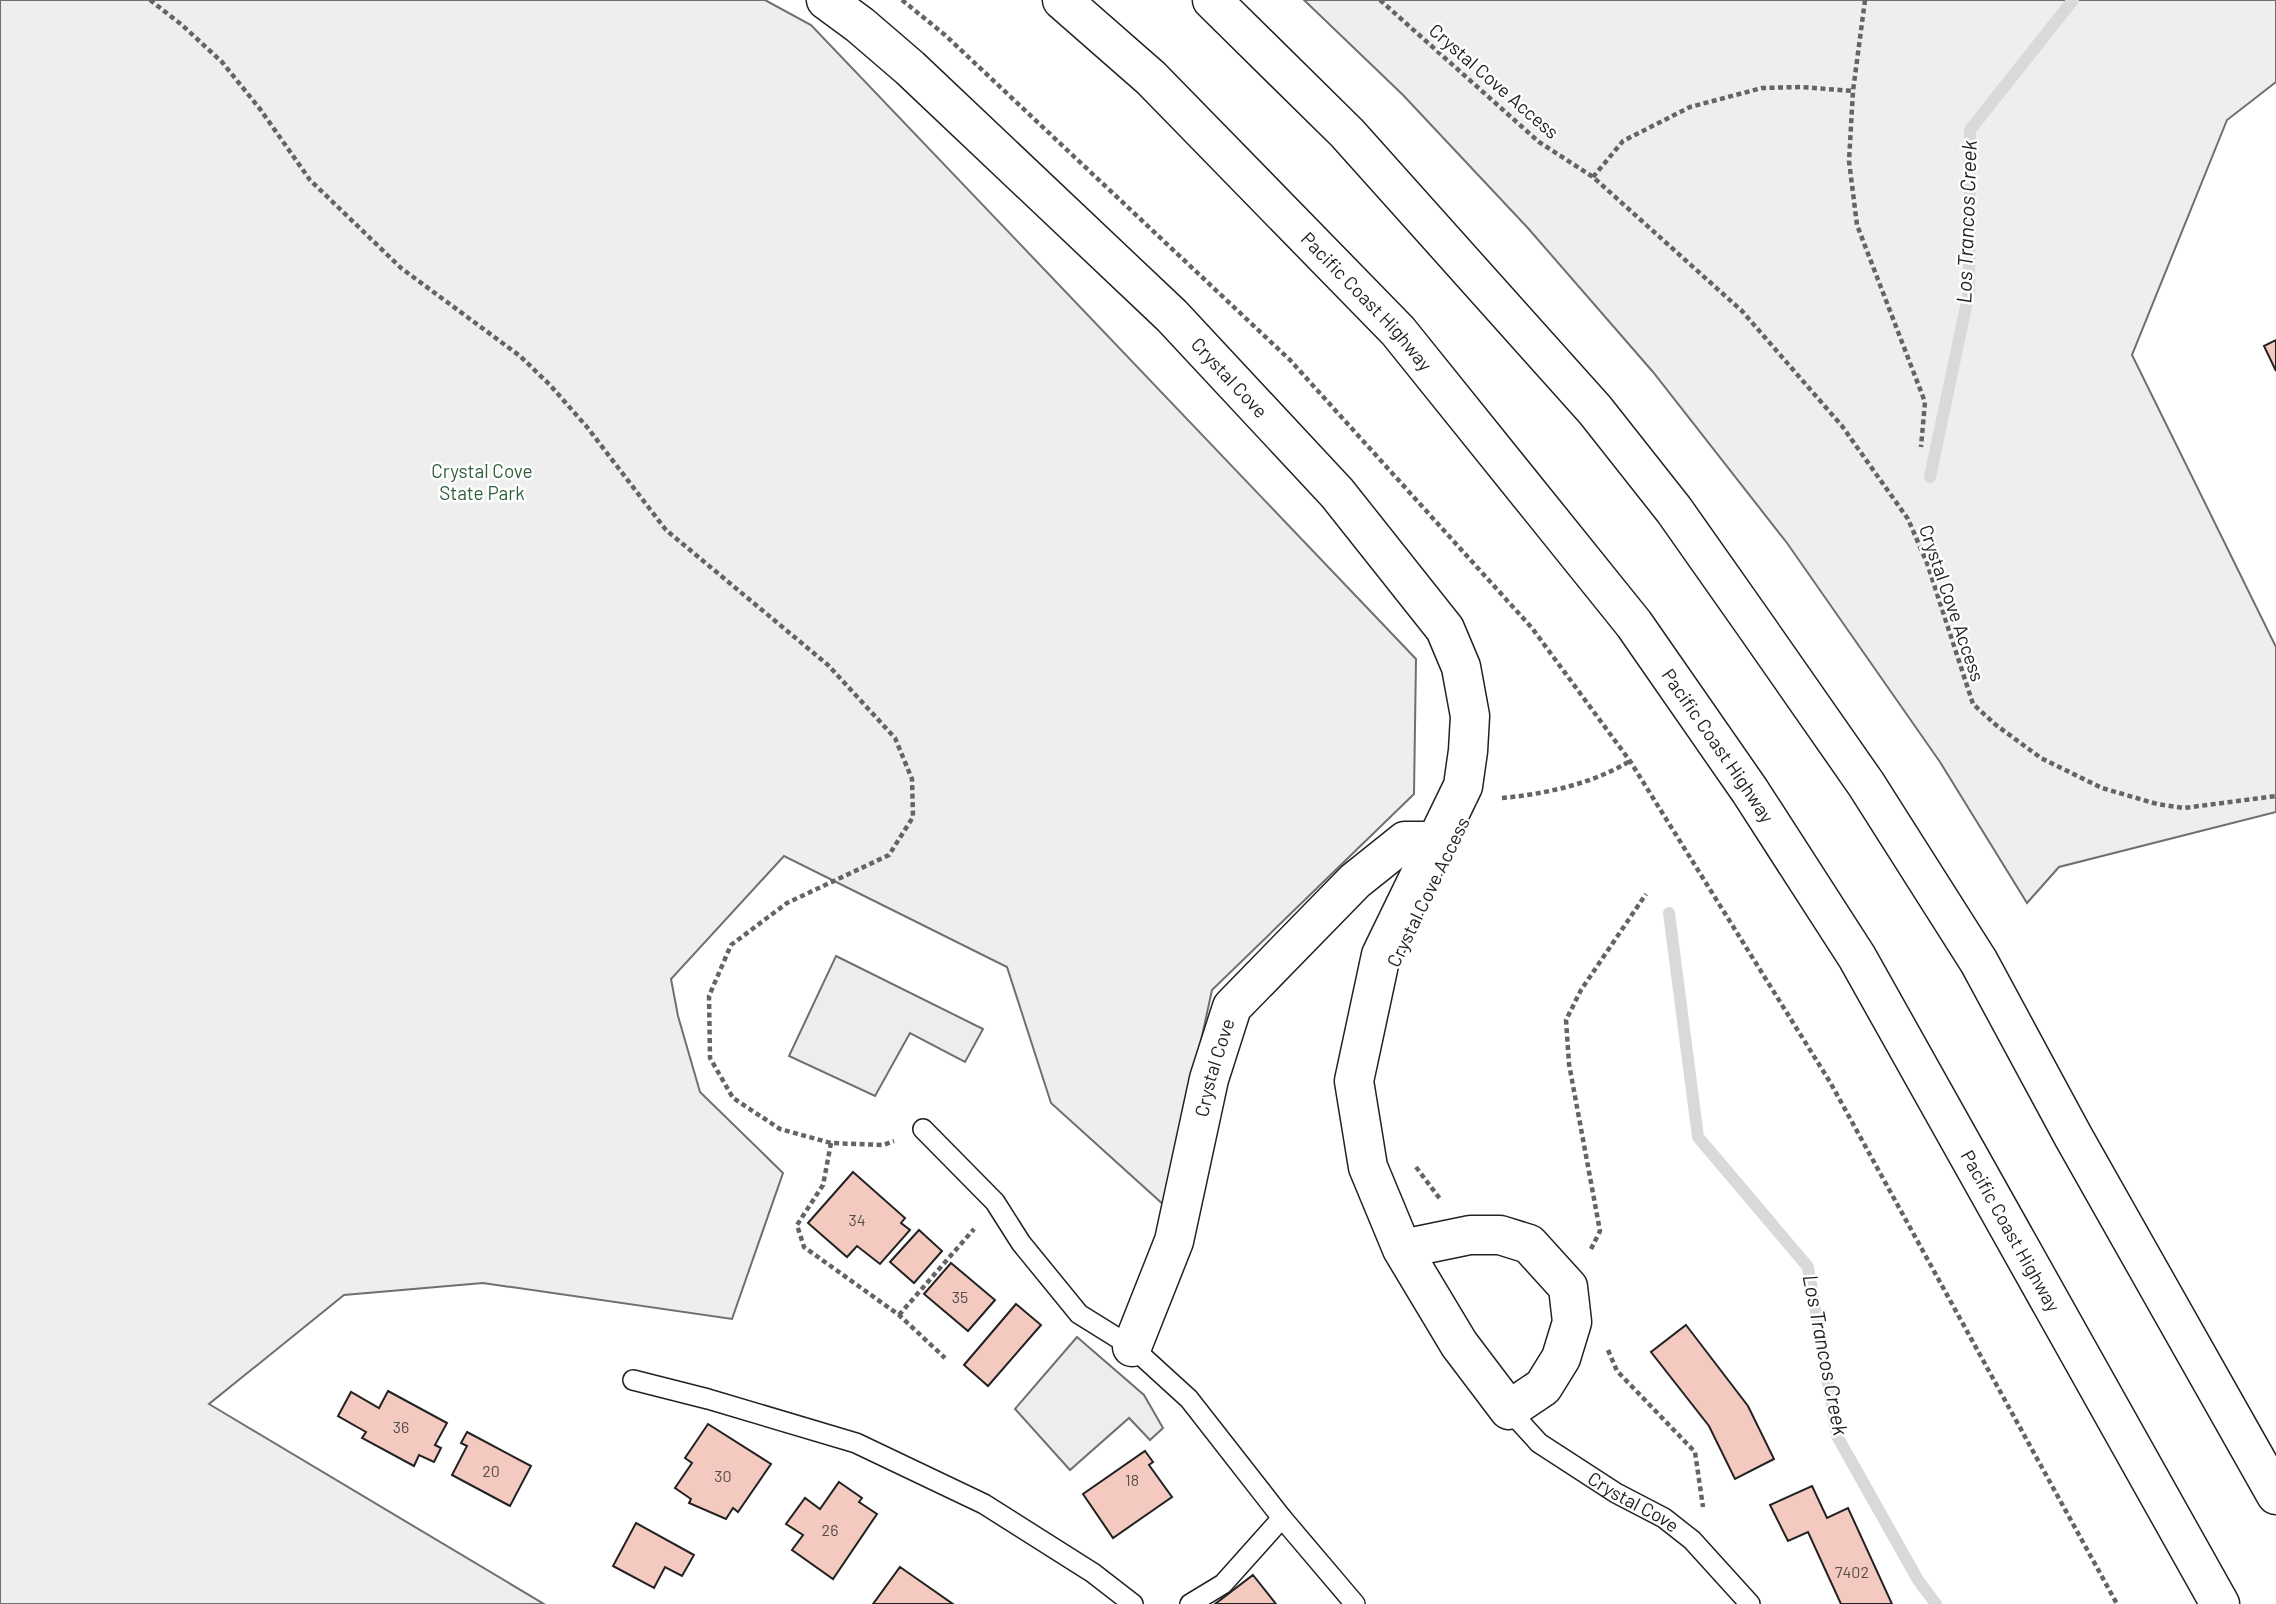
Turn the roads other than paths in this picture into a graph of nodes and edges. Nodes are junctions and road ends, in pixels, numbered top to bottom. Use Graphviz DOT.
graph roads {
  1 [pos="827,0"];
  2 [pos="1062,0"];
  3 [pos="1212,0"];
  4 [pos="1437,841"];
  5 [pos="923,1129"];
  6 [pos="1402,1249"];
  7 [pos="1132,1347"];
  8 [pos="633,1380"];
  9 [pos="1509,1410"];
  10 [pos="2276,1495"];
  11 [pos="1282,1518"];
  12 [pos="1133,1604"];
  13 [pos="1190,1604"];
  14 [pos="1355,1604"];
  15 [pos="1750,1604"];
  16 [pos="2220,1604"];
  1 -- 4 [label="main road, Crystal Cove"];
  2 -- 16 [label="main road, Pacific Coast Highway"];
  3 -- 10 [label="main road"];
  4 -- 6 [label="main road, Crystal Cove"];
  4 -- 7 [label="main road, Crystal Cove"];
  5 -- 7 [label="lane"];
  6 -- 9 [label="main road, Crystal Cove"];
  6 -- 9 [label="main road"];
  7 -- 11 [label="lane"];
  8 -- 12 [label="lane"];
  9 -- 15 [label="lane, Crystal Cove"];
  11 -- 13 [label="lane"];
  11 -- 14 [label="lane"];
}
